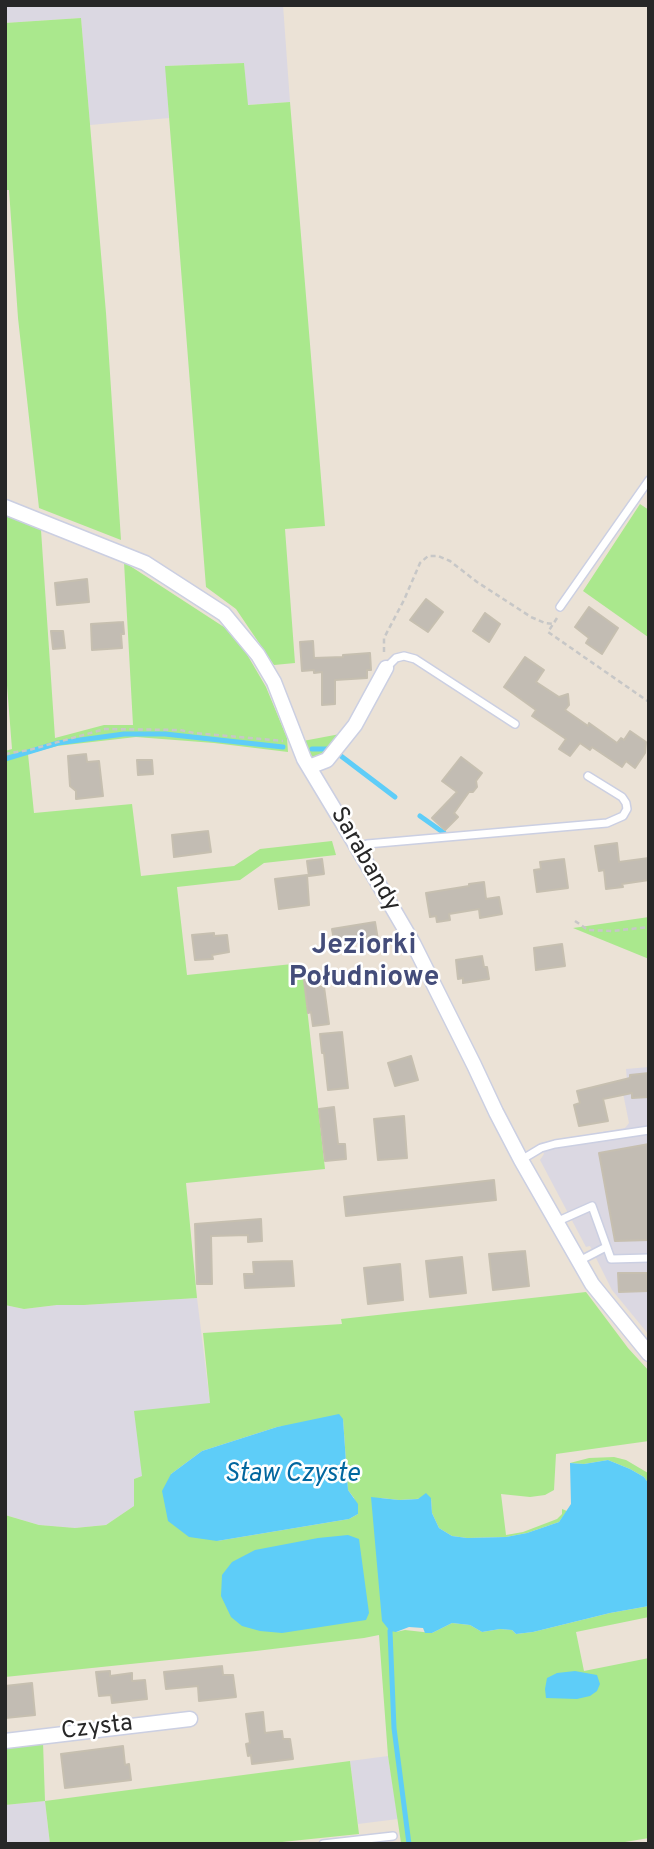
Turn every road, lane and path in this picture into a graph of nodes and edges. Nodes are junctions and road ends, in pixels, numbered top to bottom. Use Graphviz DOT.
graph roads {
  1 [pos="649,480"];
  2 [pos="5,508"];
  3 [pos="560,607"];
  4 [pos="386,668"];
  5 [pos="649,702"];
  6 [pos="515,724"];
  7 [pos="296,743"];
  8 [pos="5,754"];
  9 [pos="309,767"];
  10 [pos="588,776"];
  11 [pos="358,846"];
  12 [pos="575,921"];
  13 [pos="649,927"];
  14 [pos="649,1130"];
  15 [pos="522,1160"];
  16 [pos="556,1222"];
  17 [pos="606,1247"];
  18 [pos="649,1258"];
  19 [pos="579,1261"];
  20 [pos="649,1354"];
  21 [pos="190,1719"];
  22 [pos="5,1741"];
  23 [pos="393,1836"];
  24 [pos="323,1844"];
  1 -- 3 [label="lane"];
  2 -- 7 [label="street, Sarabandy"];
  4 -- 5 [label="path"];
  4 -- 6 [label="lane"];
  4 -- 9 [label="street"];
  7 -- 8 [label="path"];
  7 -- 9 [label="street, Sarabandy"];
  9 -- 11 [label="street, Sarabandy"];
  10 -- 11 [label="lane"];
  11 -- 15 [label="street, Sarabandy"];
  12 -- 13 [label="path"];
  14 -- 15 [label="lane"];
  15 -- 16 [label="street, Sarabandy"];
  16 -- 17 [label="lane"];
  16 -- 19 [label="street, Sarabandy"];
  17 -- 18 [label="lane"];
  17 -- 19 [label="lane"];
  19 -- 20 [label="street, Sarabandy"];
  21 -- 22 [label="street, Czysta"];
  23 -- 24 [label="lane"];
}
